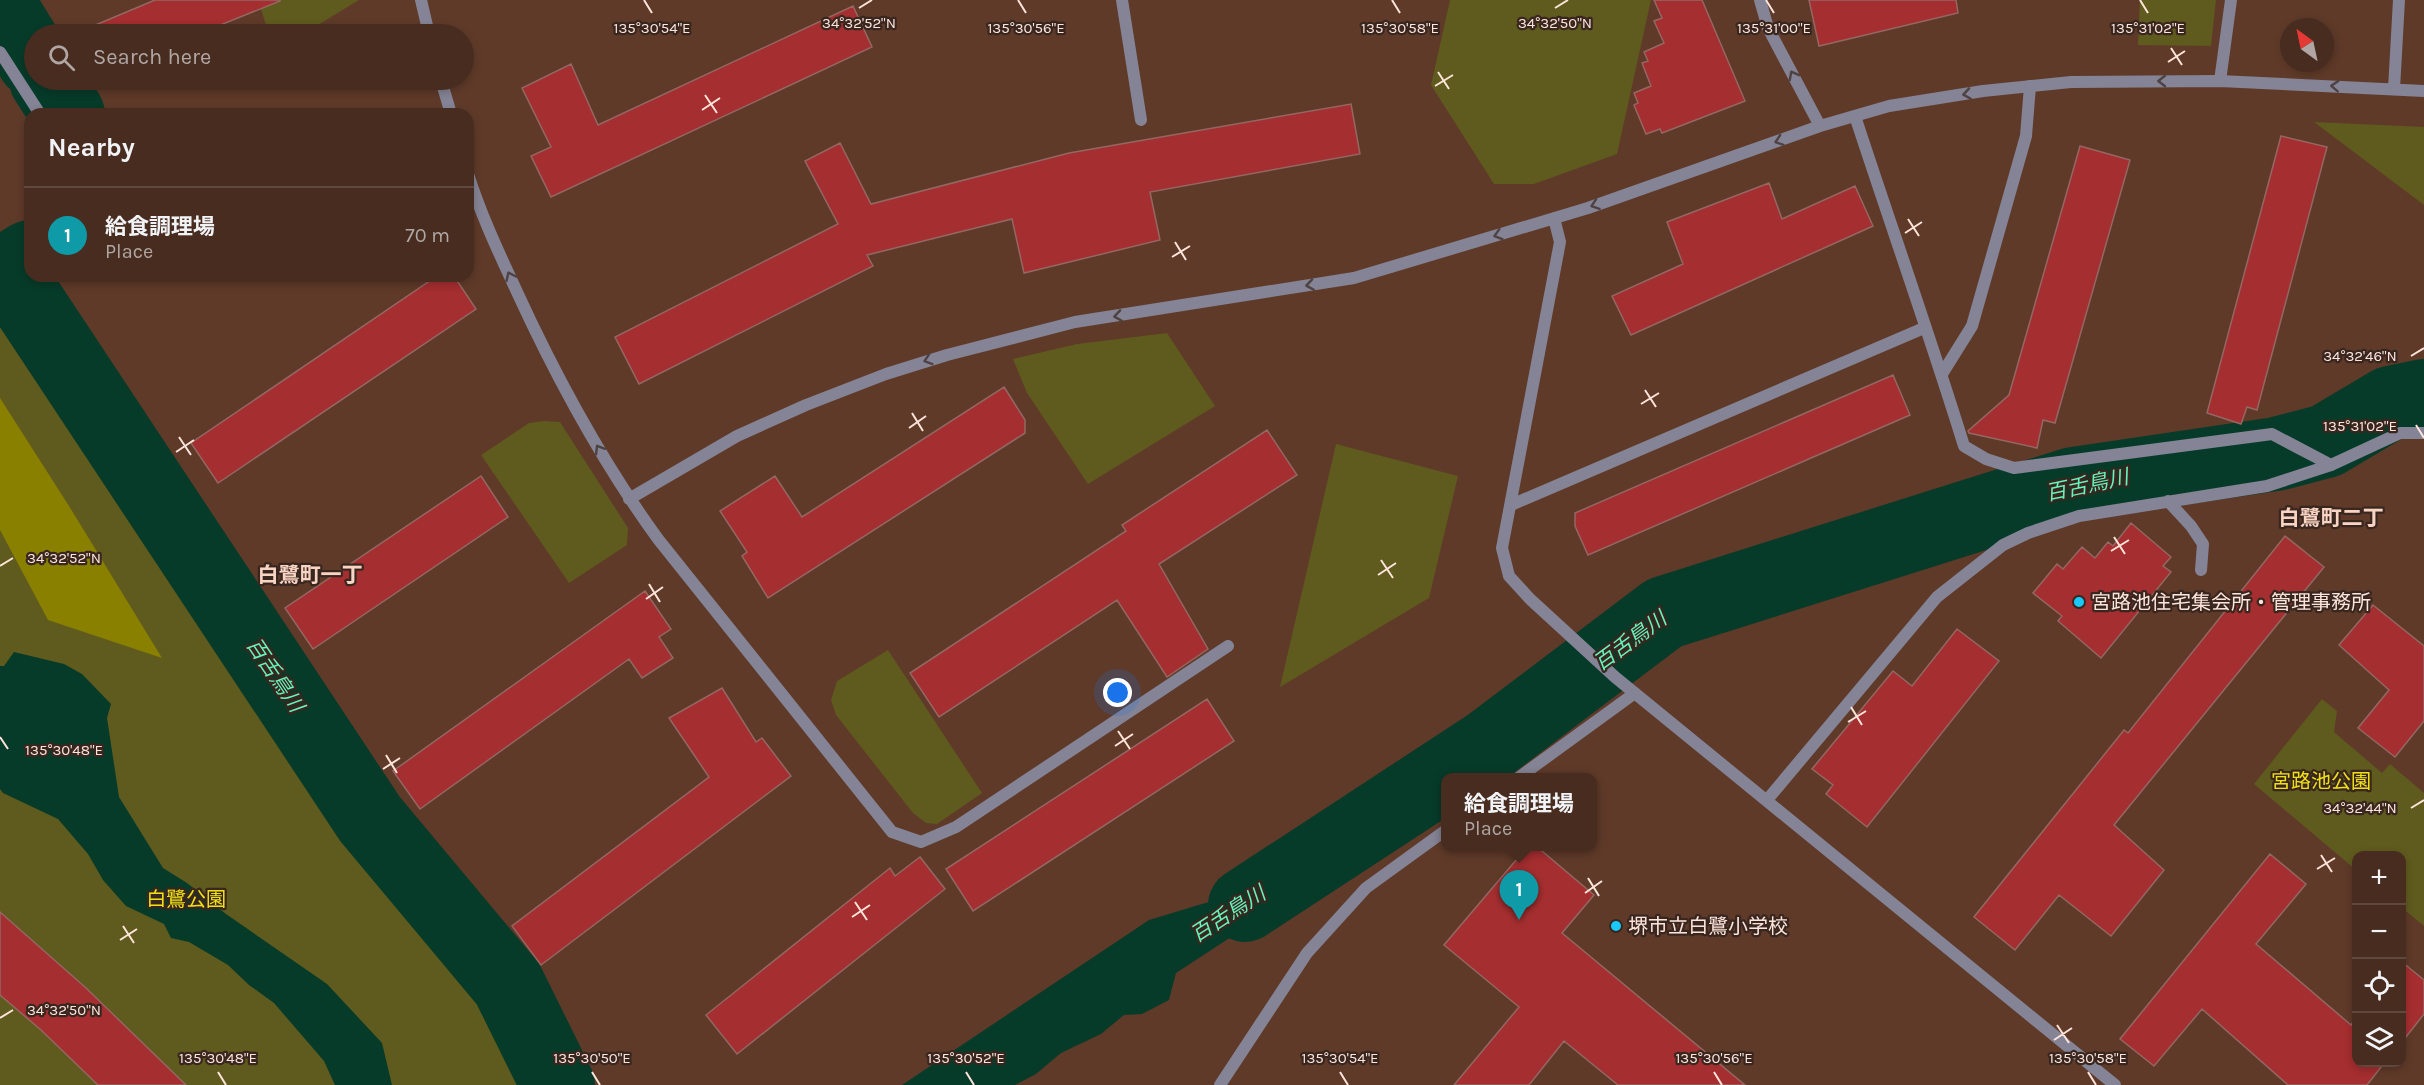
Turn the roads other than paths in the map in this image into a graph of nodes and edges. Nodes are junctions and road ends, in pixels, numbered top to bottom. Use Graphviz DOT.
graph roads {
  1 [pos="421,0"];
  2 [pos="1122,0"];
  3 [pos="1760,0"];
  4 [pos="2231,0"];
  5 [pos="2399,0"];
  6 [pos="427,24"];
  7 [pos="0,52"];
  8 [pos="2220,81"];
  9 [pos="2030,86"];
  10 [pos="2394,89"];
  11 [pos="444,90"];
  12 [pos="2424,91"];
  13 [pos="35,108"];
  14 [pos="449,108"];
  15 [pos="1855,116"];
  16 [pos="1142,120"];
  17 [pos="1820,126"];
  18 [pos="474,193"];
  19 [pos="1554,218"];
  20 [pos="1924,328"];
  21 [pos="1942,374"];
  22 [pos="2424,433"];
  23 [pos="2331,465"];
  24 [pos="629,499"];
  25 [pos="2168,501"];
  26 [pos="1511,505"];
  27 [pos="2201,570"];
  28 [pos="1228,646"];
  29 [pos="1635,693"];
  30 [pos="1524,773"];
  31 [pos="1767,800"];
  32 [pos="1441,834"];
  33 [pos="1220,1085"];
  34 [pos="2115,1085"];
  1 -- 6 [label="street"];
  2 -- 16 [label="street"];
  17 -- 3 [label="street, one-way"];
  4 -- 8 [label="street"];
  5 -- 10 [label="street"];
  7 -- 13 [label="street"];
  8 -- 9 [label="street, one-way"];
  10 -- 8 [label="street, one-way"];
  9 -- 15 [label="street, one-way"];
  9 -- 21 [label="street"];
  10 -- 12 [label="street"];
  11 -- 14 [label="street"];
  15 -- 17 [label="street"];
  15 -- 20 [label="street"];
  17 -- 19 [label="street, one-way"];
  24 -- 18 [label="street, one-way"];
  19 -- 24 [label="street, one-way"];
  19 -- 26 [label="street"];
  20 -- 21 [label="street"];
  20 -- 26 [label="street"];
  21 -- 23 [label="street"];
  22 -- 23 [label="street"];
  23 -- 25 [label="street"];
  24 -- 28 [label="street"];
  25 -- 27 [label="street"];
  25 -- 31 [label="street"];
  26 -- 29 [label="street"];
  29 -- 30 [label="street"];
  29 -- 31 [label="street"];
  31 -- 34 [label="street"];
  32 -- 33 [label="street"];
}
